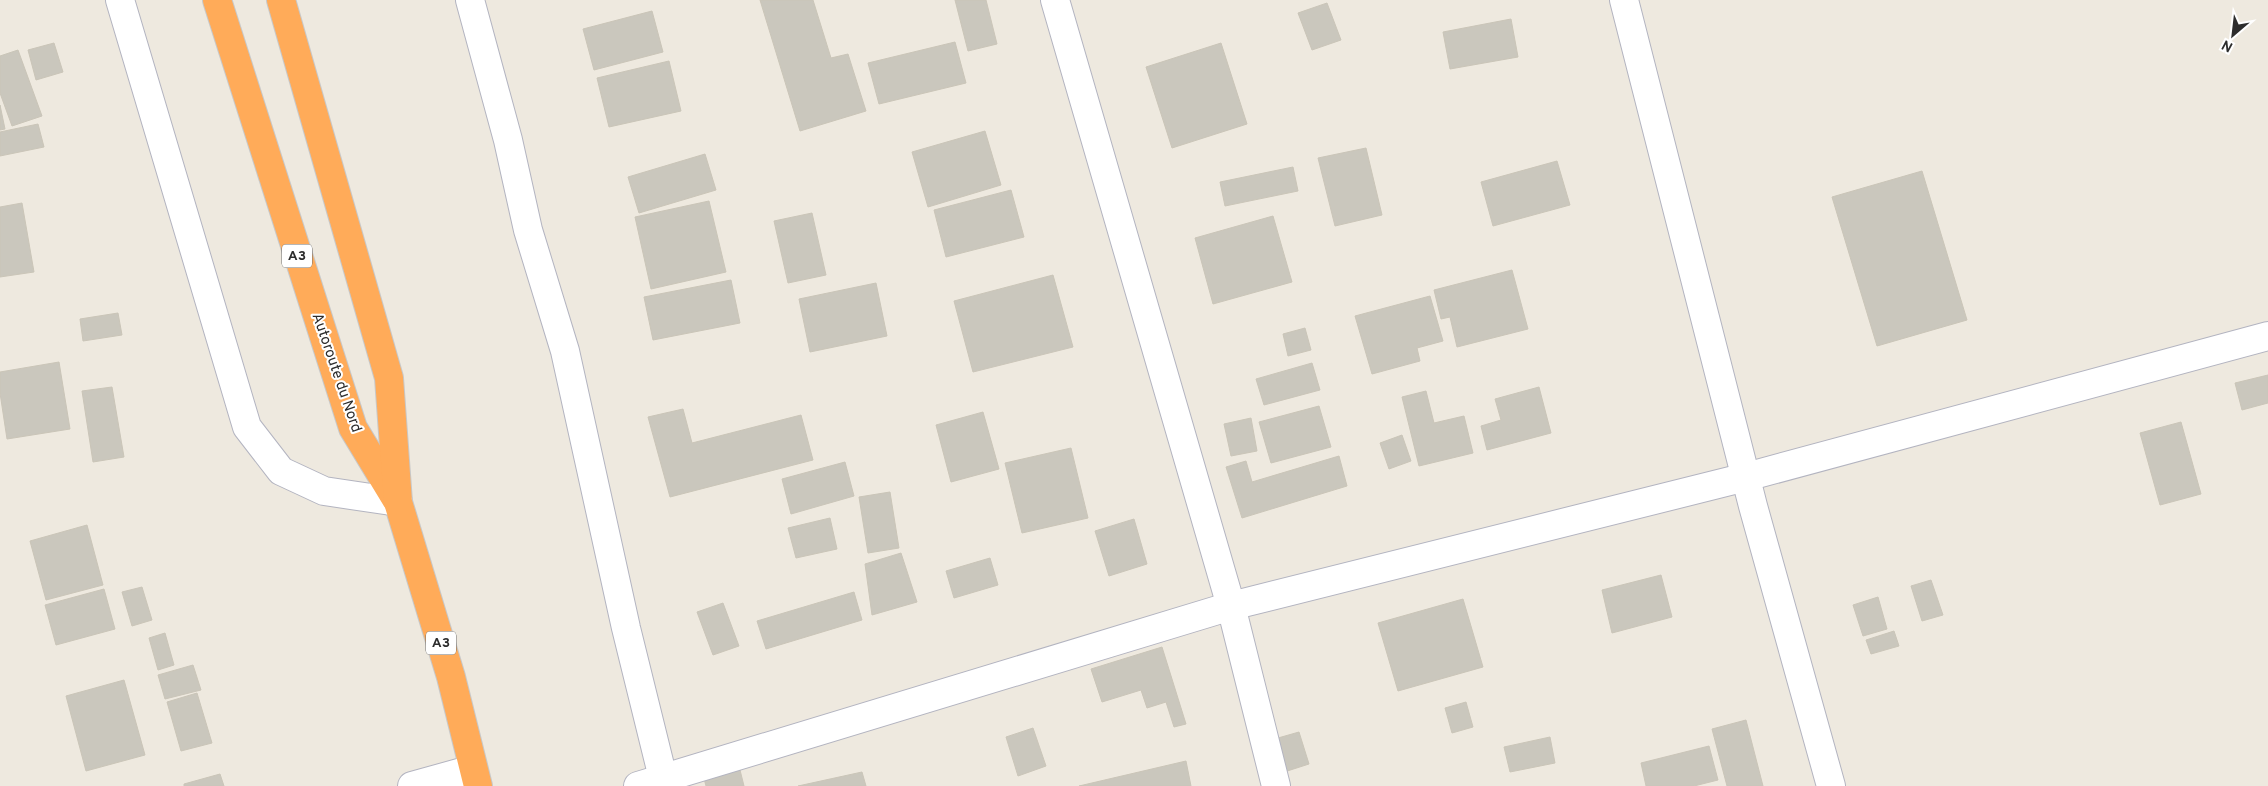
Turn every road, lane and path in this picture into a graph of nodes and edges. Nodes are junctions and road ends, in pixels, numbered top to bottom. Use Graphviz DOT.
graph roads {
  1 [pos="120,0"];
  2 [pos="217,0"];
  3 [pos="282,0"];
  4 [pos="470,0"];
  5 [pos="1055,0"];
  6 [pos="1624,0"];
  7 [pos="2268,336"];
  8 [pos="1746,477"];
  9 [pos="398,502"];
  10 [pos="1231,606"];
  11 [pos="476,778"];
  12 [pos="655,784"];
  13 [pos="412,786"];
  14 [pos="1276,786"];
  15 [pos="1831,786"];
  1 -- 9 [label="street"];
  2 -- 9 [label="highway, Autoroute du Nord / A3"];
  3 -- 9 [label="highway, A3"];
  4 -- 12 [label="street"];
  5 -- 10 [label="street"];
  6 -- 8 [label="street"];
  7 -- 8 [label="street"];
  8 -- 10 [label="street"];
  8 -- 15 [label="street"];
  9 -- 11 [label="highway, A3"];
  10 -- 12 [label="street"];
  10 -- 14 [label="street"];
  11 -- 13 [label="street"];
}
